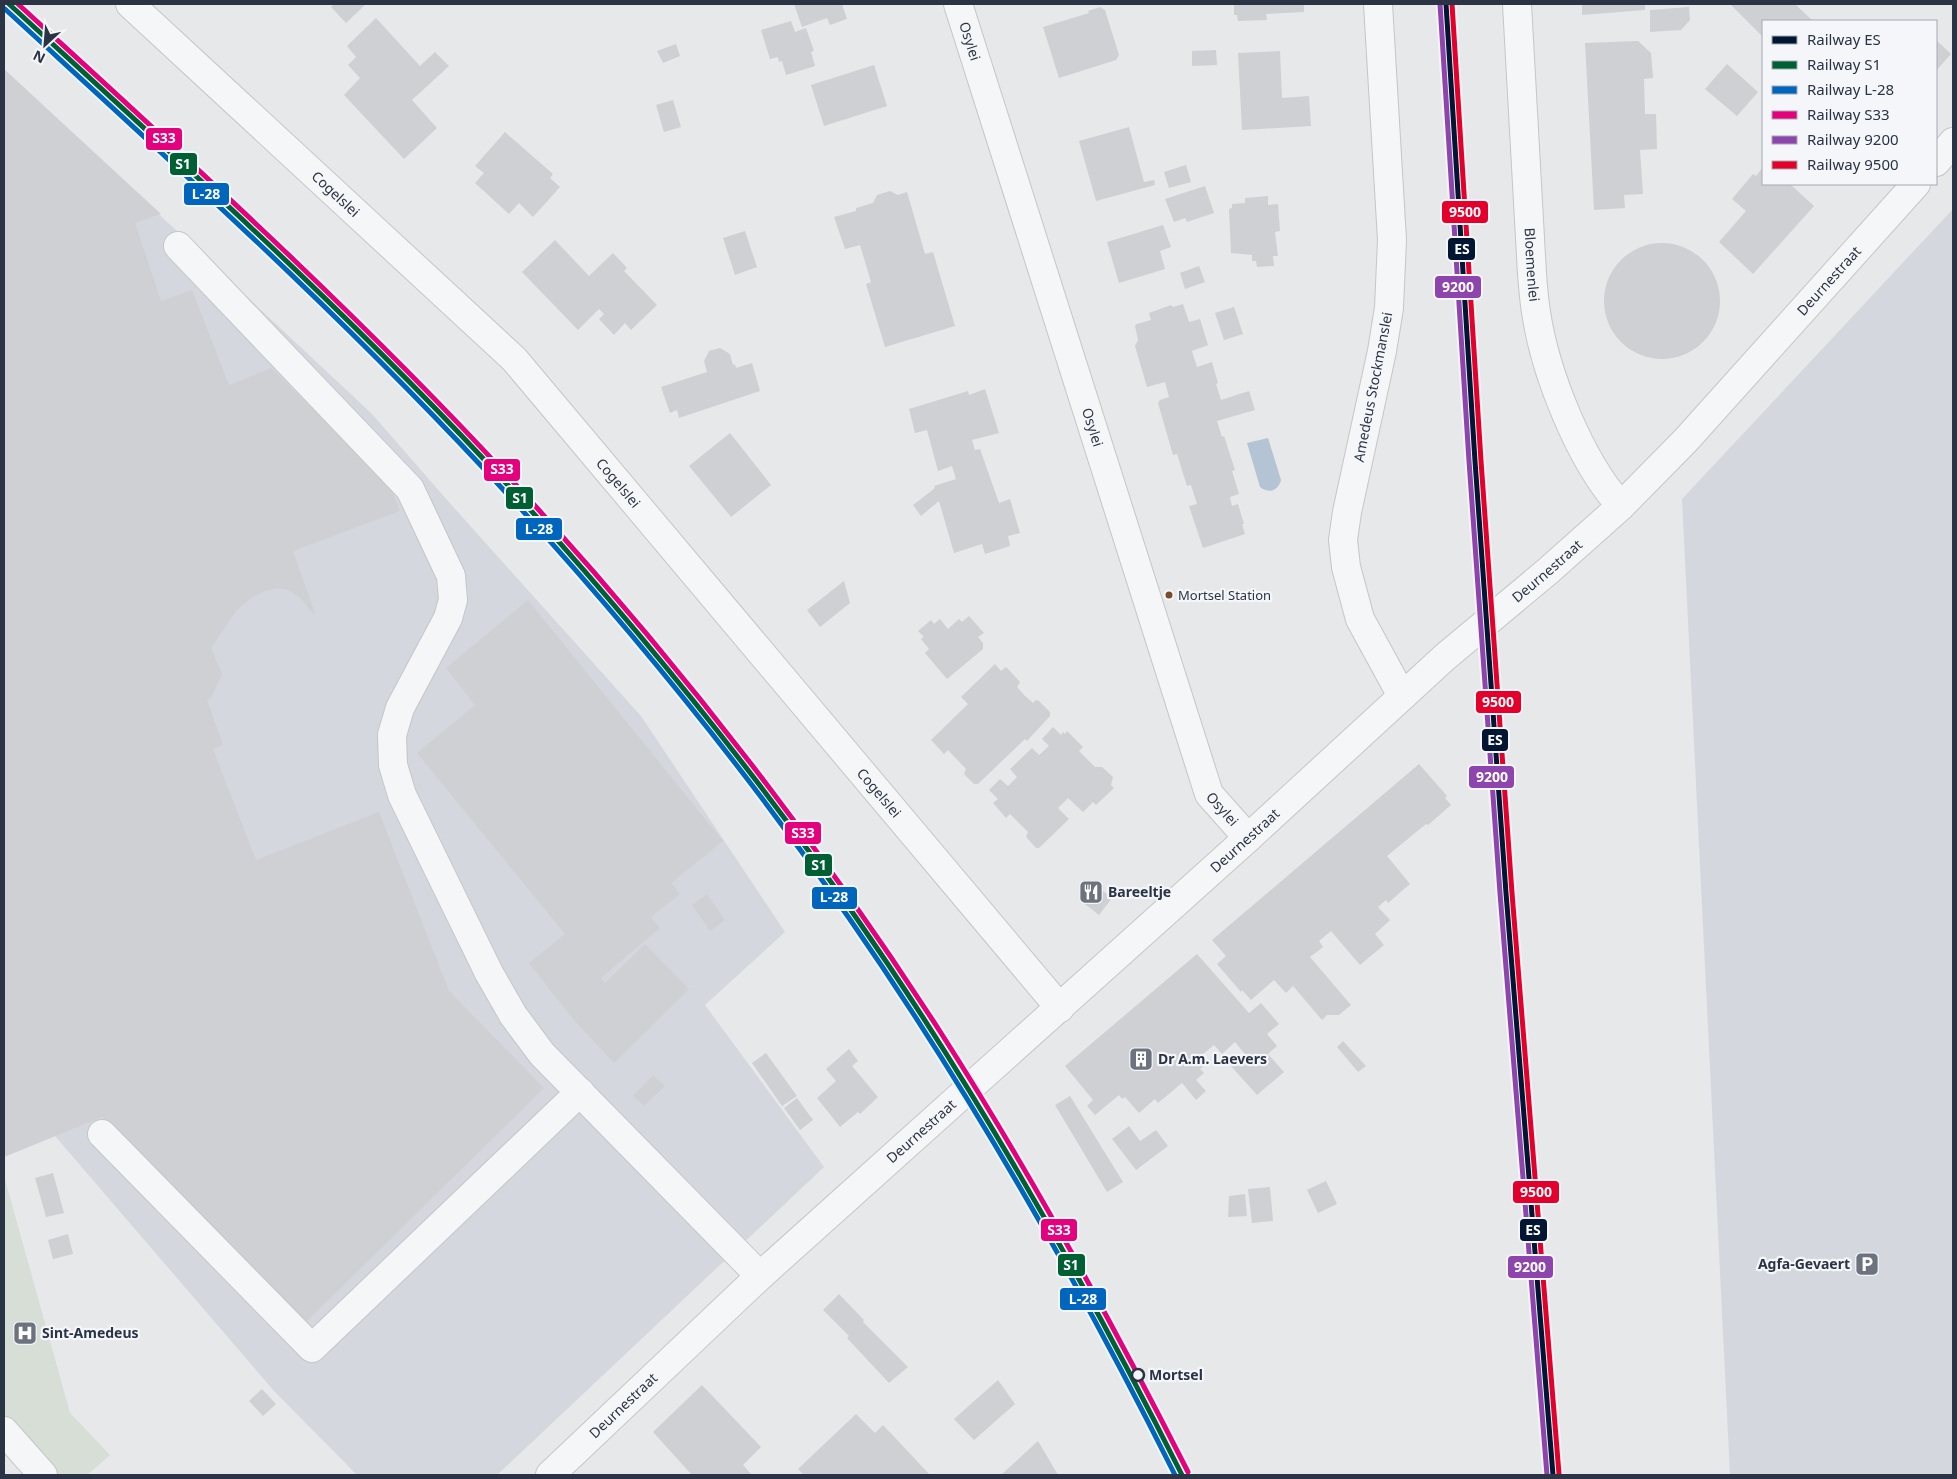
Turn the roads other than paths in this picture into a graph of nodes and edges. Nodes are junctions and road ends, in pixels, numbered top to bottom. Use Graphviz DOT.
graph roads {
  1 [pos="130,4"];
  2 [pos="958,4"];
  3 [pos="1378,4"];
  4 [pos="1516,4"];
  5 [pos="1953,142"];
  6 [pos="1937,161"];
  7 [pos="1915,185"];
  8 [pos="178,246"];
  9 [pos="1621,506"];
  10 [pos="1402,696"];
  11 [pos="1248,838"];
  12 [pos="1060,1008"];
  13 [pos="580,1092"];
  14 [pos="102,1134"];
  15 [pos="760,1276"];
  16 [pos="4,1431"];
  17 [pos="43,1475"];
  18 [pos="550,1475"];
  1 -- 12 [label="street, Cogelslei"];
  2 -- 11 [label="street, Osylei"];
  3 -- 10 [label="street, Amedeus Stockmanslei"];
  4 -- 9 [label="street, Bloemenlei"];
  5 -- 6 [label="street"];
  7 -- 9 [label="street, Deurnestraat"];
  8 -- 13 [label="street"];
  9 -- 10 [label="street, Deurnestraat"];
  10 -- 11 [label="street, Deurnestraat"];
  11 -- 12 [label="street, Deurnestraat"];
  12 -- 15 [label="street, Deurnestraat"];
  13 -- 14 [label="street"];
  13 -- 15 [label="street"];
  15 -- 18 [label="street, Deurnestraat"];
  16 -- 17 [label="street"];
}
